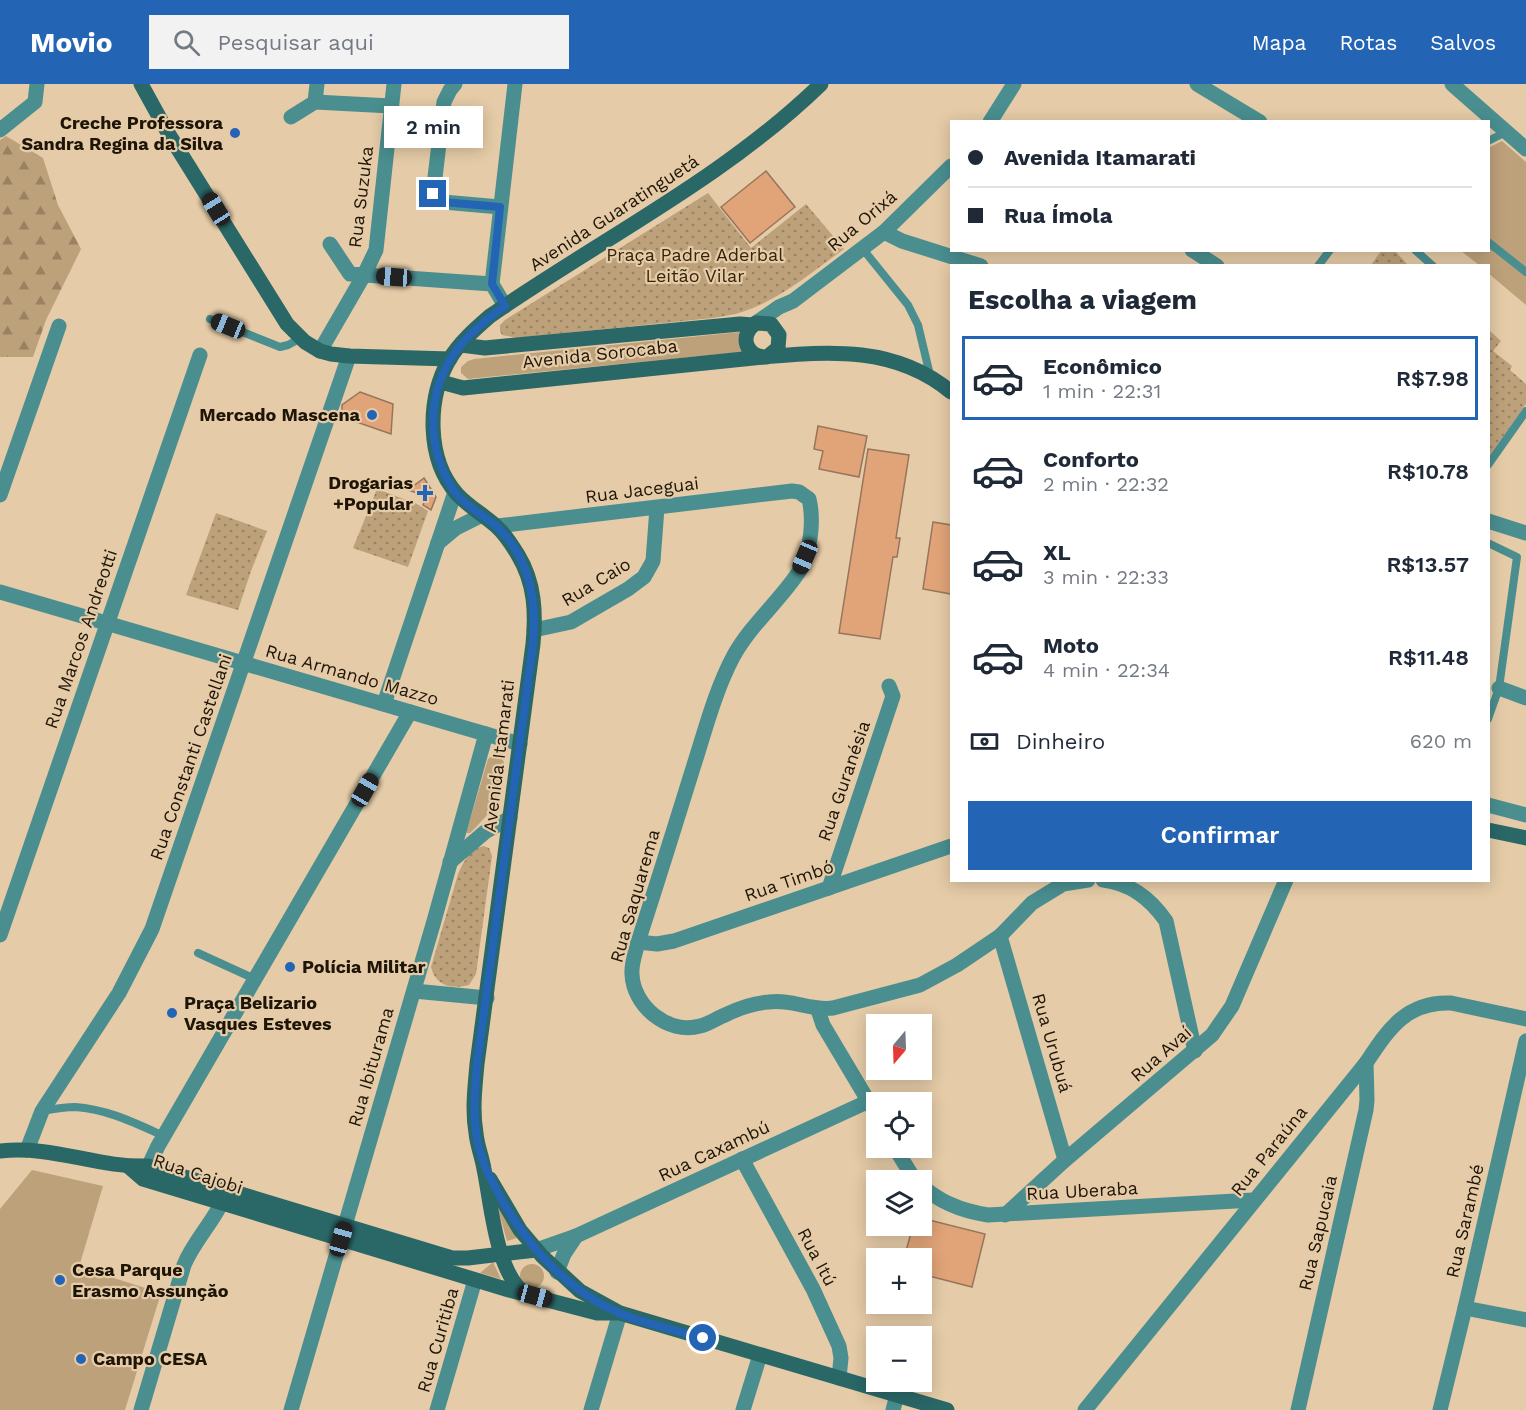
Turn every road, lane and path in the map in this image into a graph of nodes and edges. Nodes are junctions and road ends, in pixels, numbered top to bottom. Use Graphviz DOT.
graph roads {
  1 [pos="37,84"];
  2 [pos="141,84"];
  3 [pos="317,84"];
  4 [pos="394,84"];
  5 [pos="455,84"];
  6 [pos="515,84"];
  7 [pos="821,84"];
  8 [pos="1014,84"];
  9 [pos="1197,84"];
  10 [pos="1452,84"];
  11 [pos="315,102"];
  12 [pos="391,106"];
  13 [pos="291,117"];
  14 [pos="991,120"];
  15 [pos="1257,120"];
  16 [pos="0,130"];
  17 [pos="1506,132"];
  18 [pos="1490,140"];
  19 [pos="1526,149"];
  20 [pos="950,167"];
  21 [pos="500,207"];
  22 [pos="884,232"];
  23 [pos="330,244"];
  24 [pos="1490,244"];
  25 [pos="862,248"];
  26 [pos="1195,252"];
  27 [pos="1417,252"];
  28 [pos="975,264"];
  29 [pos="1214,264"];
  30 [pos="1431,264"];
  31 [pos="1526,273"];
  32 [pos="364,275"];
  33 [pos="492,284"];
  34 [pos="793,301"];
  35 [pos="505,306"];
  36 [pos="210,319"];
  37 [pos="754,324"];
  38 [pos="59,326"];
  39 [pos="779,333"];
  40 [pos="299,339"];
  41 [pos="461,345"];
  42 [pos="320,351"];
  43 [pos="815,354"];
  44 [pos="200,355"];
  45 [pos="349,356"];
  46 [pos="765,357"];
  47 [pos="450,359"];
  48 [pos="930,375"];
  49 [pos="441,382"];
  50 [pos="950,391"];
  51 [pos="1526,411"];
  52 [pos="1490,462"];
  53 [pos="792,491"];
  54 [pos="455,492"];
  55 [pos="0,495"];
  56 [pos="657,507"];
  57 [pos="482,515"];
  58 [pos="1490,522"];
  59 [pos="497,526"];
  60 [pos="1526,533"];
  61 [pos="438,543"];
  62 [pos="1490,544"];
  63 [pos="0,592"];
  64 [pos="107,623"];
  65 [pos="534,630"];
  66 [pos="244,664"];
  67 [pos="890,686"];
  68 [pos="1499,688"];
  69 [pos="1526,698"];
  70 [pos="384,704"];
  71 [pos="410,712"];
  72 [pos="1490,713"];
  73 [pos="486,734"];
  74 [pos="520,744"];
  75 [pos="1490,805"];
  76 [pos="1526,814"];
  77 [pos="510,818"];
  78 [pos="1490,830"];
  79 [pos="1526,838"];
  80 [pos="950,846"];
  81 [pos="450,862"];
  82 [pos="1076,882"];
  83 [pos="1119,882"];
  84 [pos="1285,882"];
  85 [pos="829,888"];
  86 [pos="0,935"];
  87 [pos="1000,936"];
  88 [pos="638,942"];
  89 [pos="198,952"];
  90 [pos="255,979"];
  91 [pos="414,991"];
  92 [pos="487,998"];
  93 [pos="818,1010"];
  94 [pos="1526,1019"];
  95 [pos="1526,1041"];
  96 [pos="1195,1051"];
  97 [pos="1366,1064"];
  98 [pos="866,1098"];
  99 [pos="866,1110"];
  100 [pos="42,1111"];
  101 [pos="164,1136"];
  102 [pos="27,1150"];
  103 [pos="0,1151"];
  104 [pos="742,1159"];
  105 [pos="1065,1160"];
  106 [pos="484,1168"];
  107 [pos="146,1172"];
  108 [pos="932,1194"];
  109 [pos="225,1196"];
  110 [pos="1253,1200"];
  111 [pos="1005,1215"];
  112 [pos="344,1232"];
  113 [pos="576,1236"];
  114 [pos="536,1250"];
  115 [pos="501,1255"];
  116 [pos="485,1256"];
  117 [pos="510,1272"];
  118 [pos="557,1272"];
  119 [pos="476,1280"];
  120 [pos="530,1295"];
  121 [pos="1465,1308"];
  122 [pos="620,1313"];
  123 [pos="1526,1320"];
  124 [pos="760,1355"];
  125 [pos="839,1378"];
  126 [pos="895,1403"];
  127 [pos="141,1410"];
  128 [pos="291,1410"];
  129 [pos="437,1410"];
  130 [pos="591,1410"];
  131 [pos="743,1410"];
  132 [pos="947,1410"];
  133 [pos="1085,1410"];
  134 [pos="1298,1410"];
  135 [pos="1440,1410"];
  1 -- 16 [label="street"];
  2 -- 40 [label="main road"];
  3 -- 11 [label="street"];
  4 -- 12 [label="street, Rua Suzuka"];
  5 -- 21 [label="street"];
  6 -- 21 [label="street"];
  7 -- 35 [label="main road, Avenida Guaratinguetá"];
  8 -- 14 [label="street"];
  9 -- 15 [label="street"];
  10 -- 17 [label="street"];
  11 -- 12 [label="street"];
  11 -- 13 [label="street"];
  12 -- 32 [label="street, Rua Suzuka"];
  17 -- 18 [label="lane"];
  17 -- 19 [label="street"];
  20 -- 22 [label="street, Rua Orixá"];
  21 -- 33 [label="street"];
  22 -- 25 [label="street, Rua Orixá"];
  22 -- 28 [label="street"];
  23 -- 32 [label="street"];
  24 -- 31 [label="lane"];
  25 -- 34 [label="street, Rua Orixá"];
  25 -- 48 [label="lane"];
  26 -- 29 [label="street"];
  27 -- 30 [label="lane"];
  32 -- 33 [label="street"];
  32 -- 42 [label="street, Rua Suzuka"];
  33 -- 35 [label="street"];
  34 -- 37 [label="street, Rua Orixá"];
  34 -- 39 [label="street, Rua Orixá"];
  35 -- 41 [label="main road, Avenida Guaratinguetá"];
  36 -- 40 [label="lane"];
  37 -- 39 [label="main road"];
  37 -- 41 [label="main road, Avenida Sorocaba"];
  37 -- 46 [label="main road"];
  38 -- 55 [label="street"];
  39 -- 43 [label="main road, Avenida Sorocaba"];
  39 -- 46 [label="main road"];
  40 -- 42 [label="main road"];
  41 -- 47 [label="main road, Avenida Guaratinguetá"];
  42 -- 45 [label="main road"];
  43 -- 46 [label="main road, Avenida Sorocaba"];
  43 -- 48 [label="main road, Avenida Sorocaba"];
  44 -- 64 [label="street, Rua Marcos Andreotti"];
  45 -- 47 [label="main road"];
  45 -- 66 [label="street, Rua Constanti Castellani"];
  46 -- 49 [label="main road, Avenida Sorocaba"];
  47 -- 49 [label="main road, Avenida Guaratinguetá"];
  48 -- 50 [label="main road, Avenida Sorocaba"];
  49 -- 54 [label="main road, Avenida Itamarati"];
  51 -- 52 [label="lane"];
  53 -- 56 [label="street, Rua Jaceguai"];
  53 -- 88 [label="street, Rua Saquarema"];
  54 -- 57 [label="main road, Avenida Itamarati"];
  54 -- 61 [label="street"];
  56 -- 59 [label="street, Rua Jaceguai"];
  56 -- 65 [label="street, Rua Caio"];
  57 -- 59 [label="main road, Avenida Itamarati"];
  57 -- 61 [label="street"];
  58 -- 60 [label="street"];
  59 -- 65 [label="main road, Avenida Itamarati"];
  61 -- 70 [label="street"];
  62 -- 68 [label="lane"];
  63 -- 64 [label="street, Rua Armando Mazzo"];
  64 -- 66 [label="street, Rua Armando Mazzo"];
  64 -- 86 [label="street, Rua Marcos Andreotti"];
  65 -- 74 [label="main road, Avenida Itamarati"];
  66 -- 70 [label="street, Rua Armando Mazzo"];
  66 -- 100 [label="street, Rua Constanti Castellani"];
  67 -- 85 [label="street, Rua Guranésia"];
  68 -- 69 [label="street"];
  68 -- 72 [label="lane"];
  70 -- 71 [label="street, Rua Armando Mazzo"];
  71 -- 73 [label="street, Rua Armando Mazzo"];
  71 -- 90 [label="street"];
  73 -- 74 [label="street, Rua Armando Mazzo"];
  73 -- 81 [label="street, Rua Ibiturama"];
  74 -- 77 [label="main road, Avenida Itamarati"];
  75 -- 76 [label="street"];
  77 -- 81 [label="street"];
  77 -- 92 [label="main road, Avenida Itamarati"];
  78 -- 79 [label="main road"];
  80 -- 85 [label="street, Rua Timbó"];
  81 -- 91 [label="street, Rua Ibiturama"];
  82 -- 87 [label="street, Rua Saquarema"];
  83 -- 96 [label="street"];
  84 -- 96 [label="street, Rua Avaí"];
  85 -- 88 [label="street, Rua Timbó"];
  87 -- 93 [label="street, Rua Saquarema"];
  87 -- 105 [label="street, Rua Urubuá"];
  88 -- 93 [label="street, Rua Saquarema"];
  89 -- 90 [label="lane"];
  90 -- 101 [label="street"];
  91 -- 92 [label="street"];
  91 -- 112 [label="street, Rua Ibiturama"];
  92 -- 106 [label="main road, Avenida Itamarati"];
  93 -- 98 [label="street"];
  94 -- 97 [label="street, Rua Paraúna"];
  95 -- 121 [label="street, Rua Sarambé"];
  96 -- 105 [label="street, Rua Avaí"];
  97 -- 110 [label="street, Rua Paraúna"];
  97 -- 134 [label="street, Rua Sapucaia"];
  99 -- 104 [label="street, Rua Caxambú"];
  100 -- 101 [label="lane"];
  100 -- 102 [label="street, Rua Constanti Castellani"];
  101 -- 107 [label="street"];
  102 -- 103 [label="main road"];
  102 -- 107 [label="main road, Rua Cajobi"];
  104 -- 113 [label="street, Rua Caxambú"];
  104 -- 125 [label="street, Rua Itú"];
  105 -- 111 [label="street, Rua Avaí"];
  106 -- 114 [label="main road, Avenida Itamarati"];
  106 -- 115 [label="main road, Avenida Itamarati"];
  107 -- 109 [label="main road, Rua Cajobi"];
  108 -- 111 [label="street, Rua Uberaba"];
  109 -- 112 [label="main road, Rua Cajobi"];
  109 -- 127 [label="street"];
  110 -- 111 [label="street, Rua Uberaba"];
  110 -- 133 [label="street, Rua Paraúna"];
  112 -- 116 [label="main road, Rua Cajobi"];
  112 -- 119 [label="main road, Rua Cajobi"];
  112 -- 128 [label="street, Rua Ibiturama"];
  113 -- 114 [label="street, Rua Caxambú"];
  113 -- 118 [label="street"];
  114 -- 115 [label="main road, Rua Cajobi"];
  114 -- 117 [label="main road"];
  114 -- 118 [label="main road"];
  115 -- 116 [label="main road, Rua Cajobi"];
  115 -- 117 [label="main road, Avenida Itamarati"];
  116 -- 119 [label="main road"];
  117 -- 120 [label="main road"];
  118 -- 120 [label="main road"];
  118 -- 122 [label="main road"];
  119 -- 120 [label="main road, Rua Cajobi"];
  119 -- 129 [label="street, Rua Curitiba"];
  120 -- 122 [label="main road"];
  121 -- 123 [label="street"];
  121 -- 135 [label="street, Rua Sarambé"];
  122 -- 124 [label="main road"];
  122 -- 130 [label="street"];
  124 -- 125 [label="main road"];
  124 -- 131 [label="street"];
  125 -- 126 [label="main road"];
  126 -- 132 [label="main road"];
}
